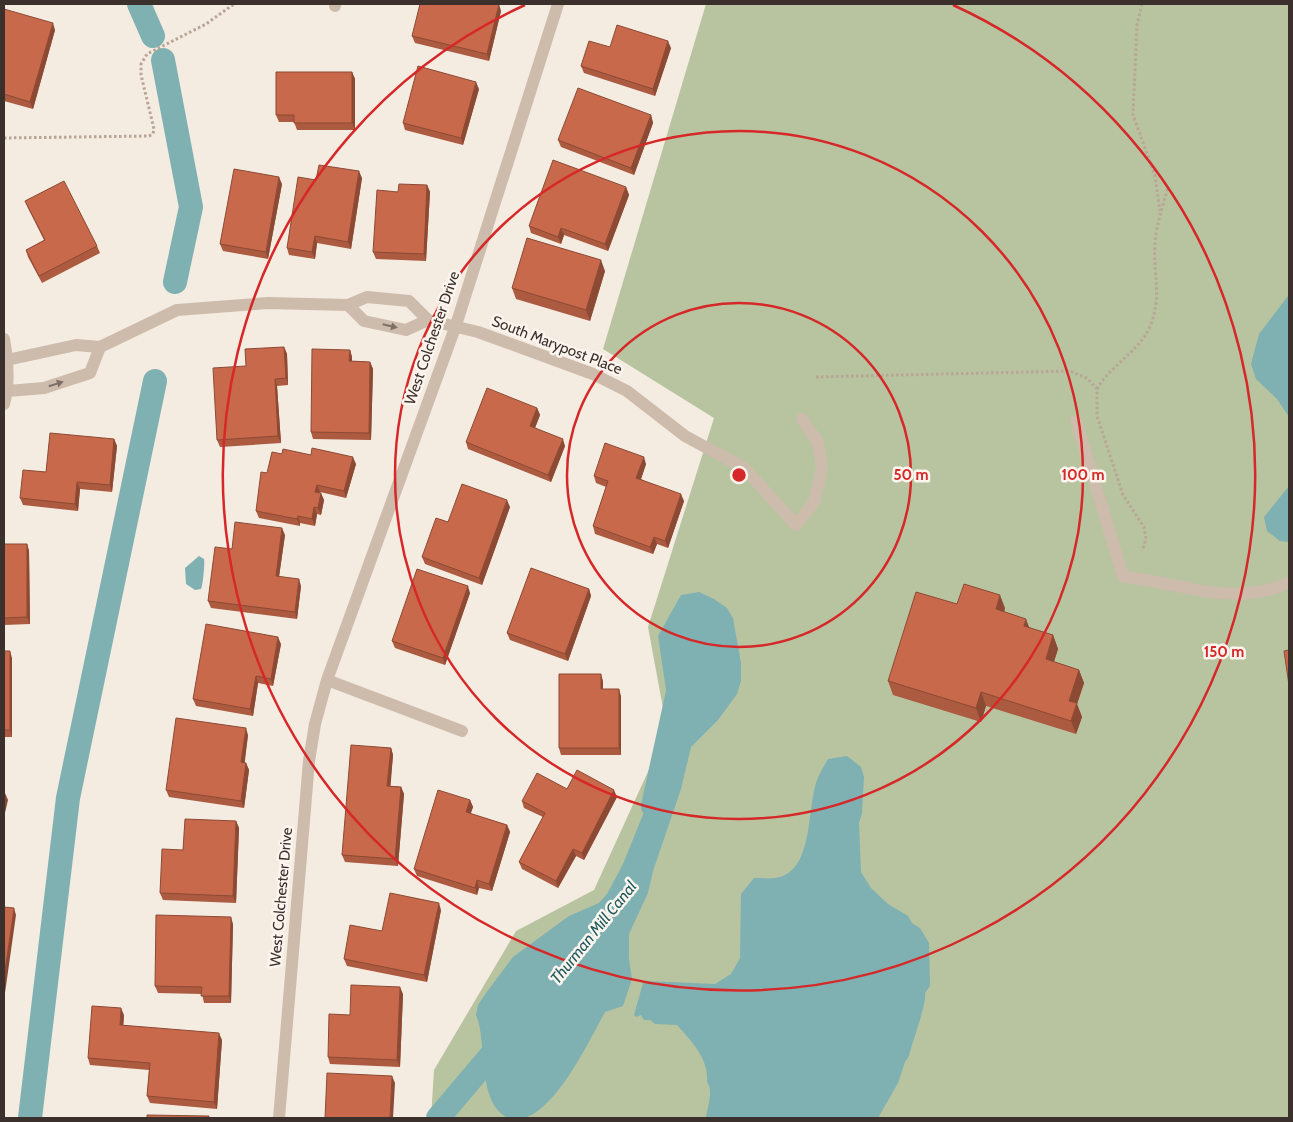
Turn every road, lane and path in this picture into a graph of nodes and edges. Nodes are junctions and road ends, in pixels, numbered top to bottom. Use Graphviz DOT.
graph roads {
  1 [pos="234,4"];
  2 [pos="558,4"];
  3 [pos="1142,4"];
  4 [pos="4,138"];
  5 [pos="1168,187"];
  6 [pos="1160,212"];
  7 [pos="348,305"];
  8 [pos="428,320"];
  9 [pos="456,325"];
  10 [pos="4,339"];
  11 [pos="100,347"];
  12 [pos="8,360"];
  13 [pos="816,377"];
  14 [pos="1097,389"];
  15 [pos="8,391"];
  16 [pos="4,404"];
  17 [pos="802,419"];
  18 [pos="1076,421"];
  19 [pos="1142,551"];
  20 [pos="1289,583"];
  21 [pos="327,680"];
  22 [pos="462,731"];
  23 [pos="279,1118"];
  1 -- 4 [label="path"];
  2 -- 9 [label="street, West Colchester Drive"];
  3 -- 6 [label="path"];
  5 -- 6 [label="path"];
  6 -- 14 [label="path"];
  7 -- 8 [label="street"];
  7 -- 8 [label="street, one-way"];
  7 -- 11 [label="street"];
  8 -- 9 [label="street, South Marypost Place"];
  9 -- 17 [label="street, South Marypost Place"];
  9 -- 21 [label="street, West Colchester Drive"];
  10 -- 12 [label="street"];
  11 -- 12 [label="street"];
  15 -- 11 [label="street, one-way"];
  12 -- 15 [label="street"];
  13 -- 14 [label="path"];
  14 -- 19 [label="path"];
  15 -- 16 [label="street"];
  18 -- 20 [label="street"];
  21 -- 22 [label="street"];
  21 -- 23 [label="street, West Colchester Drive"];
}
